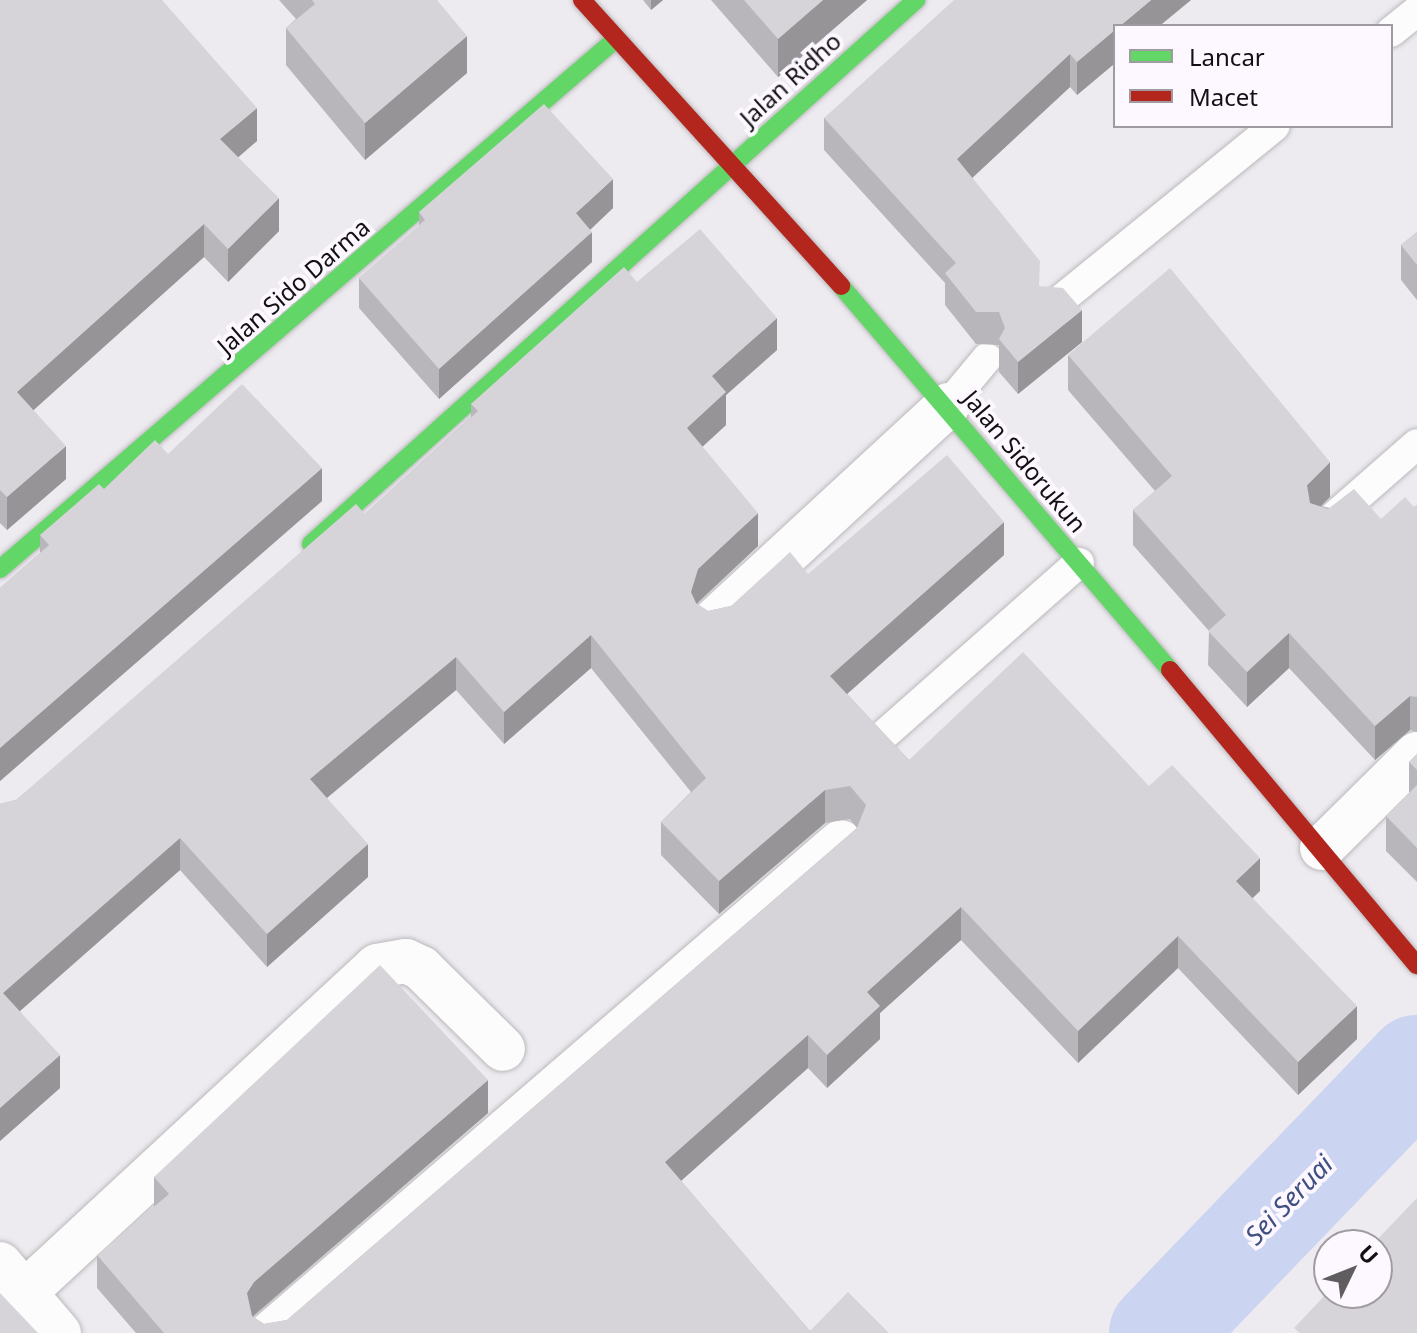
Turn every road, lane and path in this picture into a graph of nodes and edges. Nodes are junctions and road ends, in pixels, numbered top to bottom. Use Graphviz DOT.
graph roads {
  1 [pos="582,0"];
  2 [pos="916,0"];
  3 [pos="1417,11"];
  4 [pos="1393,30"];
  5 [pos="616,39"];
  6 [pos="1273,128"];
  7 [pos="732,163"];
  8 [pos="1052,307"];
  9 [pos="987,358"];
  10 [pos="948,405"];
  11 [pos="1417,444"];
  12 [pos="1324,526"];
  13 [pos="299,555"];
  14 [pos="1079,563"];
  15 [pos="0,569"];
  16 [pos="715,620"];
  17 [pos="878,740"];
  18 [pos="1417,754"];
  19 [pos="841,842"];
  20 [pos="1322,848"];
  21 [pos="1417,965"];
  22 [pos="503,1049"];
  23 [pos="12,1279"];
  24 [pos="59,1333"];
  25 [pos="271,1333"];
  1 -- 5 [label="street, Jalan Sidorukun"];
  2 -- 7 [label="street, Jalan Ridho"];
  3 -- 4 [label="lane"];
  5 -- 7 [label="street, Jalan Sidorukun"];
  5 -- 15 [label="street, Jalan Sido Darma"];
  6 -- 8 [label="lane"];
  7 -- 10 [label="street, Jalan Sidorukun"];
  7 -- 13 [label="street, Jalan Ridho"];
  9 -- 10 [label="lane"];
  10 -- 14 [label="street, Jalan Sidorukun"];
  10 -- 16 [label="street"];
  11 -- 12 [label="lane"];
  14 -- 17 [label="lane"];
  14 -- 20 [label="street, Jalan Sidorukun"];
  18 -- 20 [label="street"];
  19 -- 25 [label="street"];
  20 -- 21 [label="street, Jalan Sidorukun"];
  22 -- 23 [label="street"];
  23 -- 24 [label="street"];
}
